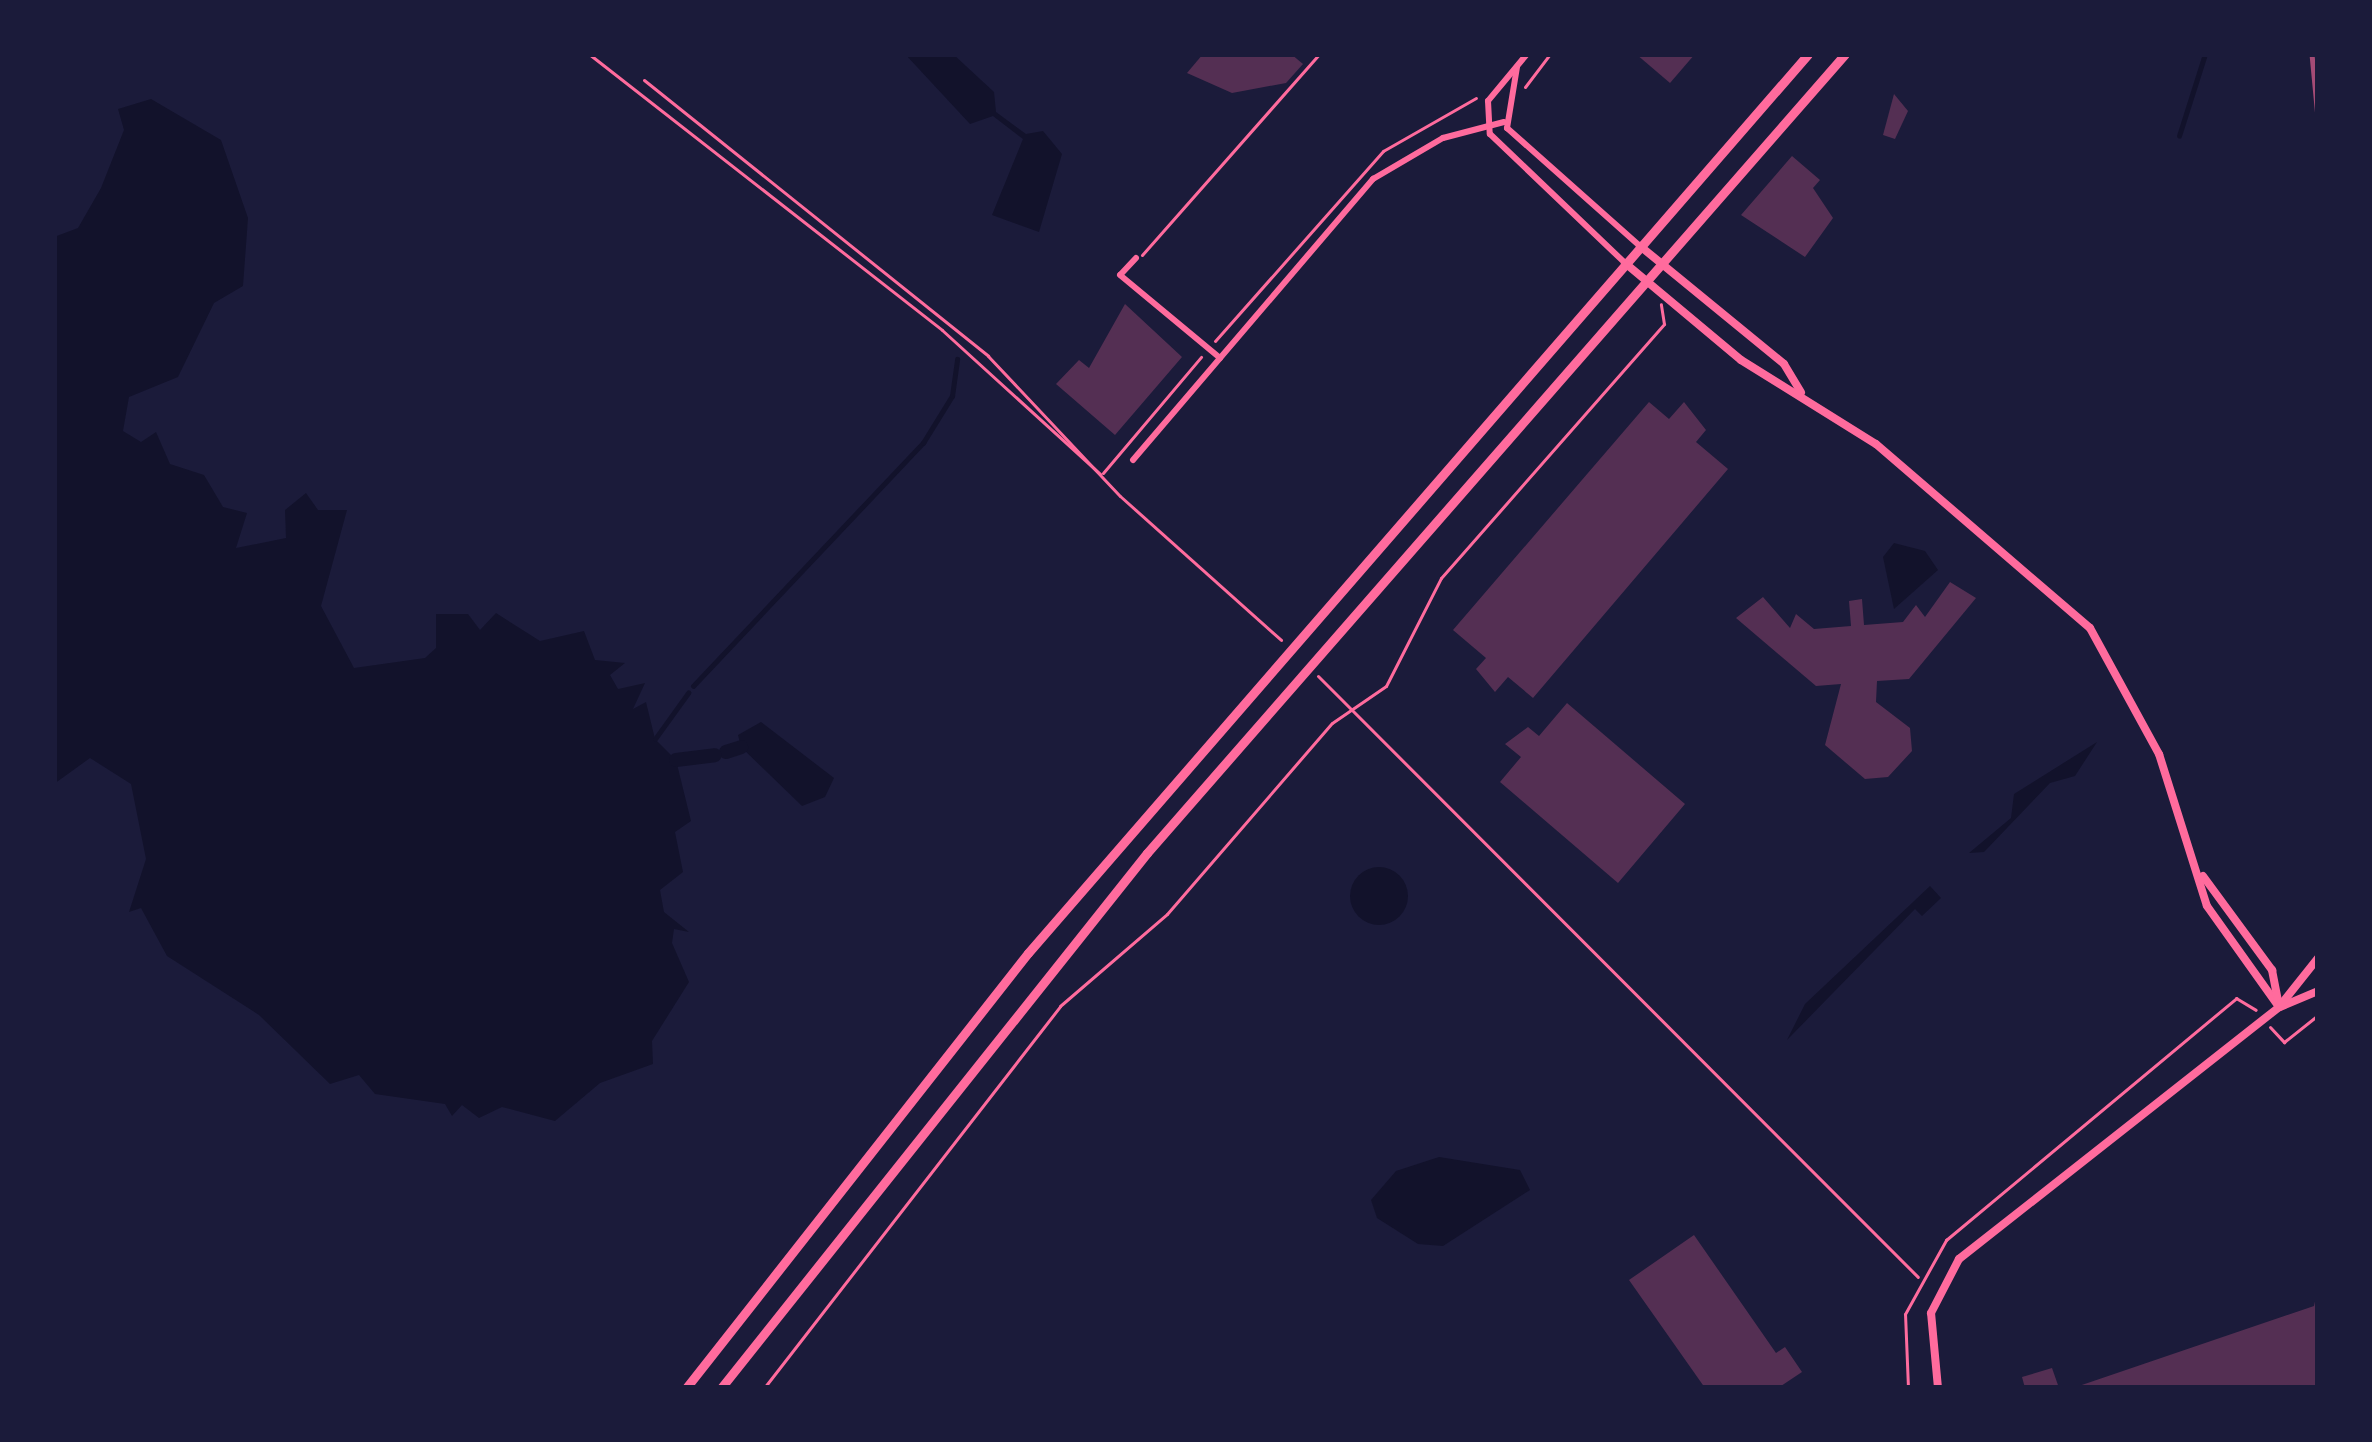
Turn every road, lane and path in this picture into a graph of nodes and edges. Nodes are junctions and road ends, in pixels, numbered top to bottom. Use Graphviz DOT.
graph roads {
  1 [pos="590,54"];
  2 [pos="1319,54"];
  3 [pos="1527,54"];
  4 [pos="1808,54"];
  5 [pos="1845,54"];
  6 [pos="1519,63"];
  7 [pos="644,80"];
  8 [pos="649,84"];
  9 [pos="644,93"];
  10 [pos="1504,122"];
  11 [pos="1488,124"];
  12 [pos="1640,246"];
  13 [pos="1136,258"];
  14 [pos="1625,263"];
  15 [pos="1662,266"];
  16 [pos="1645,287"];
  17 [pos="1658,308"];
  18 [pos="1220,358"];
  19 [pos="1801,392"];
  20 [pos="1133,460"];
  21 [pos="1102,475"];
  22 [pos="1287,646"];
  23 [pos="1313,671"];
  24 [pos="1349,716"];
  25 [pos="2198,868"];
  26 [pos="2318,958"];
  27 [pos="2318,991"];
  28 [pos="2279,1007"];
  29 [pos="2318,1015"];
  30 [pos="2263,1019"];
  31 [pos="1918,1277"];
  32 [pos="686,1388"];
  33 [pos="721,1388"];
  34 [pos="764,1388"];
  35 [pos="1908,1388"];
  36 [pos="1938,1388"];
  1 -- 9 [label="path"];
  2 -- 13 [label="path"];
  3 -- 6 [label="street"];
  4 -- 12 [label="main road"];
  5 -- 15 [label="main road"];
  6 -- 10 [label="street"];
  6 -- 11 [label="street"];
  7 -- 8 [label="path"];
  8 -- 9 [label="path"];
  8 -- 21 [label="path"];
  9 -- 21 [label="path"];
  10 -- 11 [label="street"];
  10 -- 12 [label="street"];
  11 -- 14 [label="street"];
  11 -- 18 [label="street"];
  12 -- 14 [label="main road"];
  12 -- 15 [label="street"];
  13 -- 18 [label="street"];
  14 -- 16 [label="street"];
  14 -- 32 [label="main road"];
  15 -- 16 [label="main road"];
  15 -- 19 [label="street"];
  16 -- 19 [label="street"];
  16 -- 33 [label="main road"];
  17 -- 24 [label="path"];
  18 -- 20 [label="street"];
  19 -- 25 [label="street"];
  21 -- 22 [label="path"];
  23 -- 24 [label="path"];
  24 -- 31 [label="path"];
  24 -- 34 [label="path"];
  25 -- 28 [label="street"];
  25 -- 28 [label="street"];
  26 -- 28 [label="street"];
  27 -- 28 [label="street"];
  28 -- 30 [label="street"];
  29 -- 30 [label="path"];
  30 -- 31 [label="path"];
  30 -- 36 [label="street"];
  31 -- 35 [label="path"];
}
